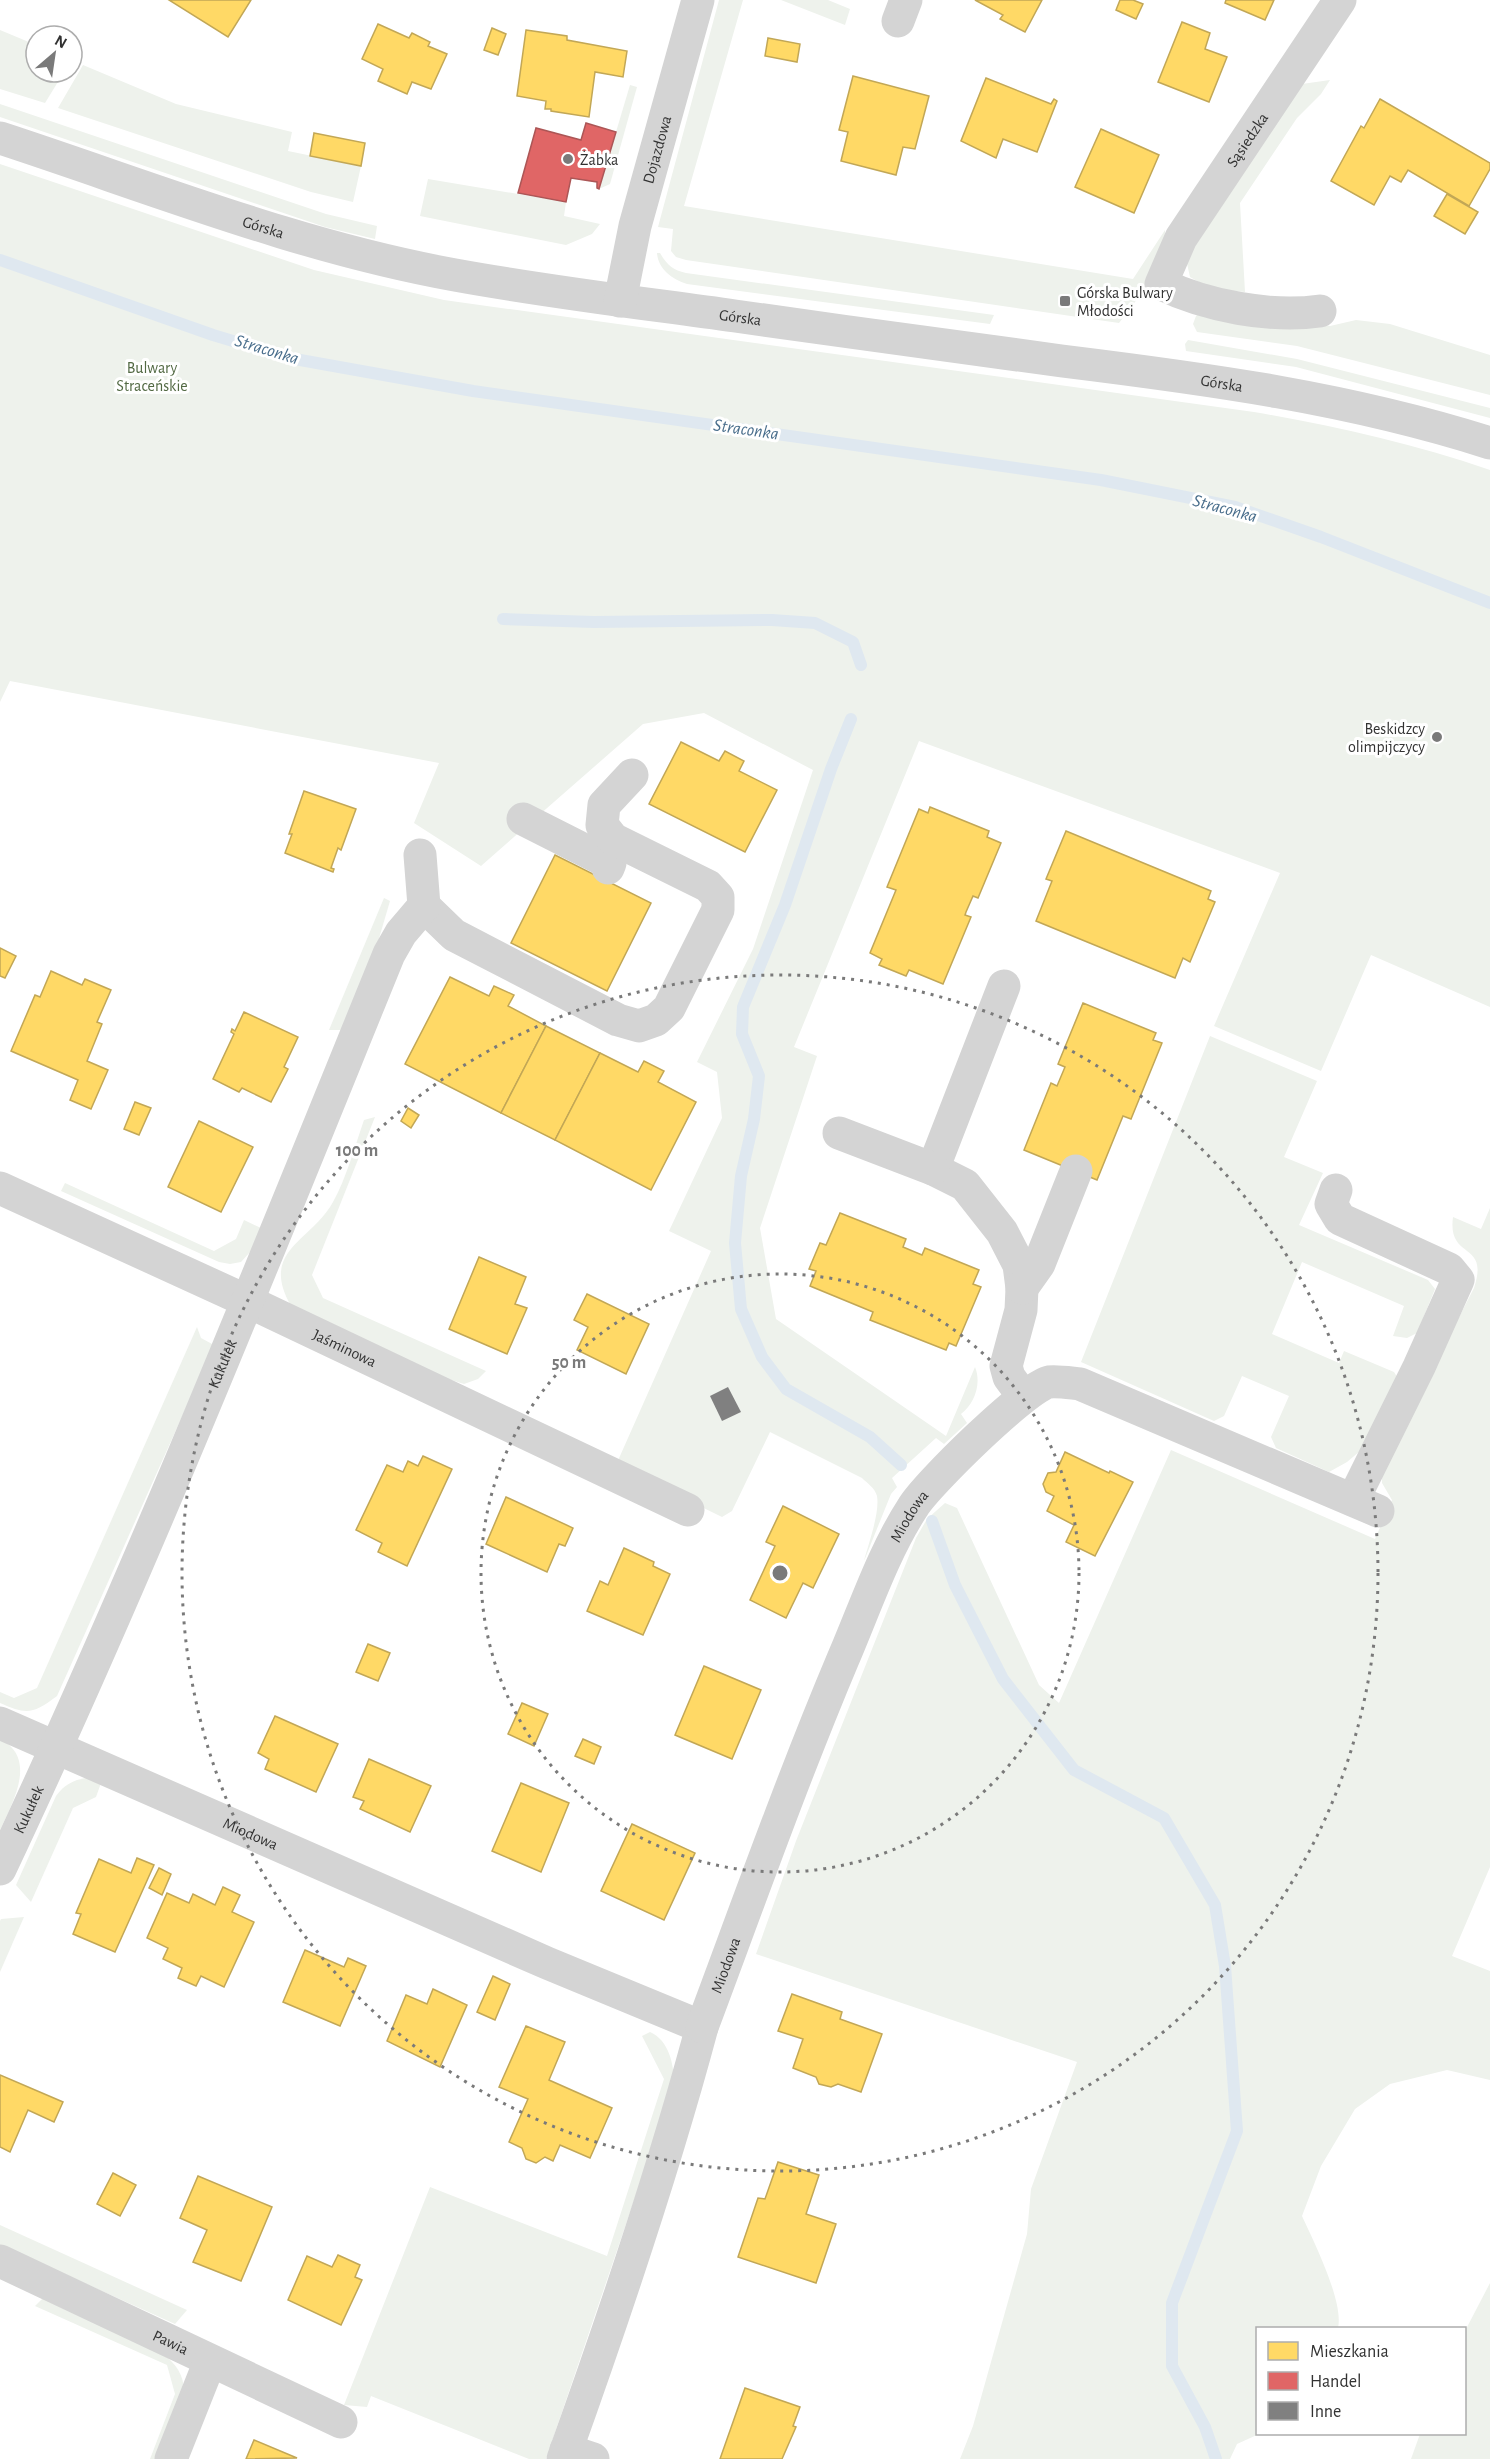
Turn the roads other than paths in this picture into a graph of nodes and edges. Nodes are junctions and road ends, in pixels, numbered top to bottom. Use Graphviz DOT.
graph roads {
  1 [pos="698,0"];
  2 [pos="1340,0"];
  3 [pos="0,138"];
  4 [pos="620,301"];
  5 [pos="1320,311"];
  6 [pos="1490,443"];
  7 [pos="632,775"];
  8 [pos="523,819"];
  9 [pos="420,855"];
  10 [pos="608,868"];
  11 [pos="424,906"];
  12 [pos="1004,986"];
  13 [pos="839,1133"];
  14 [pos="933,1169"];
  15 [pos="1076,1171"];
  16 [pos="0,1188"];
  17 [pos="1336,1190"];
  18 [pos="1022,1288"];
  19 [pos="247,1301"];
  20 [pos="1023,1396"];
  21 [pos="688,1510"];
  22 [pos="0,1723"];
  23 [pos="57,1748"];
  24 [pos="0,1869"];
  25 [pos="702,2027"];
  26 [pos="0,2261"];
  27 [pos="210,2361"];
  28 [pos="341,2422"];
  29 [pos="574,2456"];
  30 [pos="171,2459"];
  1 -- 4 [label="street, Dojazdowa"];
  2 -- 5 [label="street, Sąsiedzka"];
  3 -- 4 [label="street, Górska"];
  4 -- 6 [label="street, Górska"];
  7 -- 11 [label="street"];
  8 -- 10 [label="street"];
  9 -- 11 [label="street"];
  11 -- 19 [label="street, Kukułek"];
  12 -- 14 [label="street"];
  13 -- 14 [label="street"];
  14 -- 18 [label="street"];
  15 -- 18 [label="street"];
  16 -- 19 [label="street, Jaśminowa"];
  17 -- 20 [label="street, Miodowa"];
  18 -- 20 [label="street"];
  19 -- 21 [label="street, Jaśminowa"];
  19 -- 23 [label="street, Kukułek"];
  20 -- 25 [label="street, Miodowa"];
  22 -- 23 [label="street, Miodowa"];
  23 -- 24 [label="street, Kukułek"];
  23 -- 25 [label="street, Miodowa"];
  25 -- 29 [label="street, Miodowa"];
  26 -- 27 [label="street, Pawia"];
  27 -- 28 [label="street, Pawia"];
  27 -- 30 [label="street"];
}
